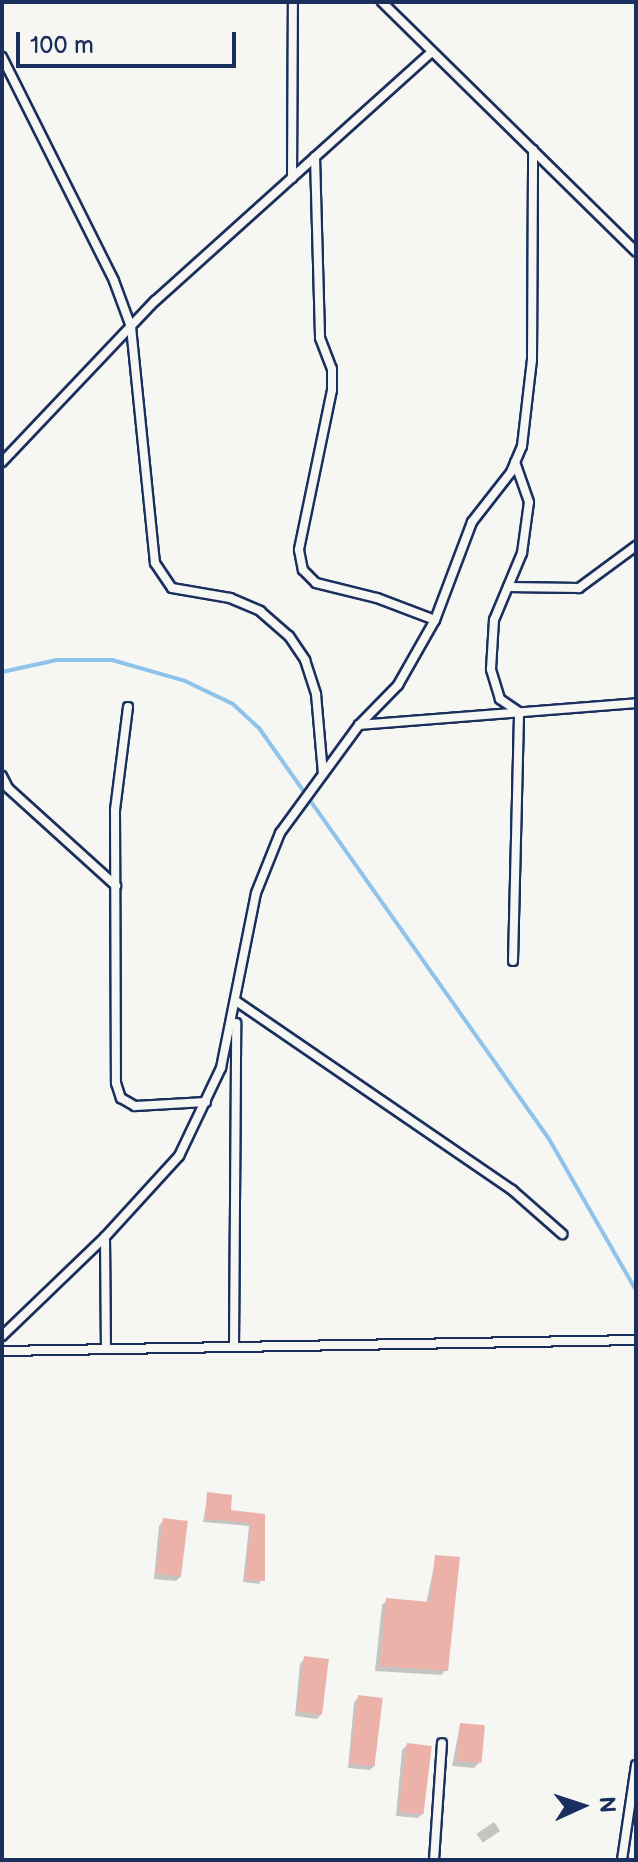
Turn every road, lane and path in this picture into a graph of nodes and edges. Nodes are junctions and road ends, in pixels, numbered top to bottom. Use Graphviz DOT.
graph roads {
  1 [pos="293,2"];
  2 [pos="382,2"];
  3 [pos="432,52"];
  4 [pos="2,57"];
  5 [pos="533,150"];
  6 [pos="315,157"];
  7 [pos="292,178"];
  8 [pos="636,252"];
  9 [pos="131,327"];
  10 [pos="2,462"];
  11 [pos="515,462"];
  12 [pos="636,546"];
  13 [pos="508,587"];
  14 [pos="435,620"];
  15 [pos="636,703"];
  16 [pos="128,707"];
  17 [pos="519,712"];
  18 [pos="359,725"];
  19 [pos="323,774"];
  20 [pos="2,776"];
  21 [pos="116,886"];
  22 [pos="513,961"];
  23 [pos="236,1001"];
  24 [pos="206,1102"];
  25 [pos="562,1234"];
  26 [pos="105,1237"];
  27 [pos="2,1336"];
  28 [pos="636,1340"];
  29 [pos="234,1347"];
  30 [pos="106,1349"];
  31 [pos="2,1351"];
  32 [pos="442,1743"];
  33 [pos="636,1765"];
  34 [pos="434,1860"];
  35 [pos="622,1860"];
  1 -- 7 [label="lane"];
  2 -- 3 [label="lane"];
  3 -- 5 [label="lane"];
  3 -- 6 [label="lane"];
  4 -- 9 [label="lane"];
  5 -- 8 [label="lane"];
  5 -- 11 [label="lane"];
  6 -- 7 [label="lane"];
  6 -- 14 [label="lane"];
  7 -- 9 [label="lane"];
  9 -- 10 [label="lane"];
  9 -- 19 [label="lane"];
  11 -- 13 [label="lane"];
  11 -- 14 [label="lane"];
  12 -- 13 [label="lane"];
  13 -- 17 [label="lane"];
  14 -- 18 [label="lane"];
  15 -- 17 [label="lane"];
  16 -- 21 [label="lane"];
  17 -- 18 [label="lane"];
  17 -- 22 [label="lane"];
  18 -- 19 [label="lane"];
  19 -- 23 [label="lane"];
  20 -- 21 [label="lane"];
  21 -- 24 [label="lane"];
  23 -- 24 [label="lane"];
  23 -- 25 [label="lane"];
  23 -- 29 [label="lane"];
  24 -- 26 [label="lane"];
  26 -- 27 [label="lane"];
  26 -- 30 [label="lane"];
  28 -- 29 [label="lane"];
  29 -- 30 [label="lane"];
  30 -- 31 [label="lane"];
  32 -- 34 [label="lane"];
  33 -- 35 [label="lane"];
}
